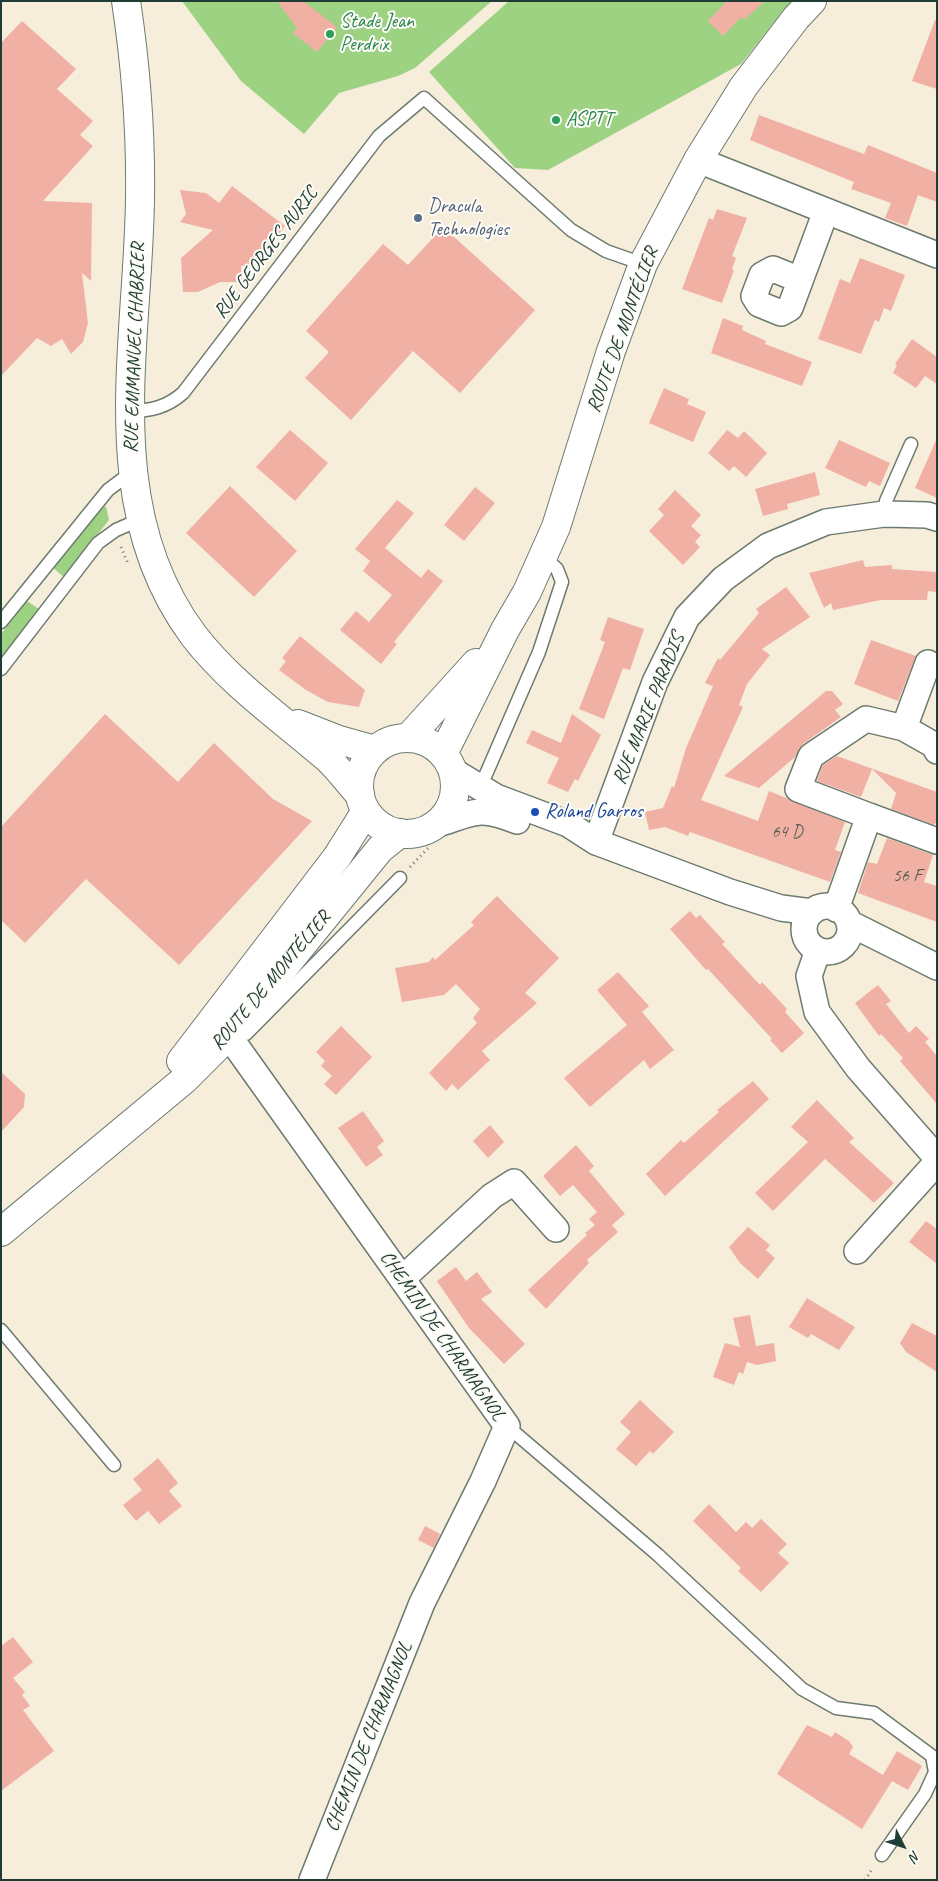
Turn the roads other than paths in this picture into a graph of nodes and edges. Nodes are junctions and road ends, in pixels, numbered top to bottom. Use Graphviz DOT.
graph roads {
  1 [pos="126,1"];
  2 [pos="812,1"];
  3 [pos="698,160"];
  4 [pos="826,211"];
  5 [pos="937,255"];
  6 [pos="644,264"];
  7 [pos="800,280"];
  8 [pos="130,411"];
  9 [pos="911,444"];
  10 [pos="132,472"];
  11 [pos="884,514"];
  12 [pos="937,518"];
  13 [pos="128,525"];
  14 [pos="544,557"];
  15 [pos="1,622"];
  16 [pos="505,630"];
  17 [pos="928,663"];
  18 [pos="1,669"];
  19 [pos="270,710"];
  20 [pos="904,728"];
  21 [pos="408,738"];
  22 [pos="375,750"];
  23 [pos="937,751"];
  24 [pos="448,763"];
  25 [pos="480,788"];
  26 [pos="363,803"];
  27 [pos="870,816"];
  28 [pos="435,825"];
  29 [pos="400,833"];
  30 [pos="937,841"];
  31 [pos="596,842"];
  32 [pos="400,878"];
  33 [pos="827,928"];
  34 [pos="933,966"];
  35 [pos="228,1031"];
  36 [pos="937,1160"];
  37 [pos="556,1230"];
  38 [pos="1,1232"];
  39 [pos="857,1251"];
  40 [pos="402,1279"];
  41 [pos="1,1330"];
  42 [pos="506,1426"];
  43 [pos="114,1465"];
  44 [pos="882,1855"];
  45 [pos="312,1880"];
  1 -- 8 [label="main road, RUE EMMANUEL CHABRIER"];
  2 -- 3 [label="main road, ROUTE DE MONTÉLIER"];
  3 -- 4 [label="street"];
  3 -- 6 [label="main road, ROUTE DE MONTÉLIER"];
  4 -- 5 [label="street"];
  4 -- 7 [label="street"];
  6 -- 8 [label="lane, RUE GEORGES AURIC"];
  6 -- 14 [label="main road, ROUTE DE MONTÉLIER"];
  8 -- 10 [label="main road, RUE EMMANUEL CHABRIER"];
  9 -- 11 [label="lane"];
  10 -- 13 [label="main road, RUE EMMANUEL CHABRIER"];
  10 -- 15 [label="lane"];
  11 -- 12 [label="street, RUE MARIE PARADIS"];
  11 -- 31 [label="street, RUE MARIE PARADIS"];
  13 -- 18 [label="lane"];
  13 -- 19 [label="main road, RUE EMMANUEL CHABRIER"];
  14 -- 16 [label="main road, ROUTE DE MONTÉLIER"];
  14 -- 25 [label="lane"];
  16 -- 21 [label="main road, ROUTE DE MONTÉLIER"];
  16 -- 24 [label="main road, ROUTE DE MONTÉLIER"];
  17 -- 20 [label="street"];
  19 -- 22 [label="main road, RUE EMMANUEL CHABRIER"];
  19 -- 26 [label="main road, RUE EMMANUEL CHABRIER"];
  20 -- 23 [label="street"];
  20 -- 27 [label="street"];
  21 -- 22 [label="main road"];
  21 -- 24 [label="main road"];
  22 -- 26 [label="main road, ROUTE DE MONTÉLIER"];
  24 -- 25 [label="street"];
  24 -- 28 [label="main road, ROUTE DE MONTÉLIER"];
  25 -- 31 [label="street"];
  26 -- 29 [label="main road"];
  26 -- 35 [label="main road, ROUTE DE MONTÉLIER"];
  27 -- 30 [label="street"];
  27 -- 33 [label="street"];
  28 -- 29 [label="main road, ROUTE DE MONTÉLIER"];
  28 -- 31 [label="street"];
  29 -- 35 [label="main road, ROUTE DE MONTÉLIER"];
  31 -- 33 [label="street"];
  32 -- 35 [label="lane"];
  33 -- 34 [label="street"];
  33 -- 36 [label="street"];
  35 -- 38 [label="main road, ROUTE DE MONTÉLIER"];
  35 -- 40 [label="street, CHEMIN DE CHARMAGNOL"];
  36 -- 39 [label="street"];
  37 -- 40 [label="street"];
  40 -- 42 [label="street, CHEMIN DE CHARMAGNOL"];
  41 -- 43 [label="lane"];
  42 -- 44 [label="lane"];
  42 -- 45 [label="street, CHEMIN DE CHARMAGNOL"];
}
